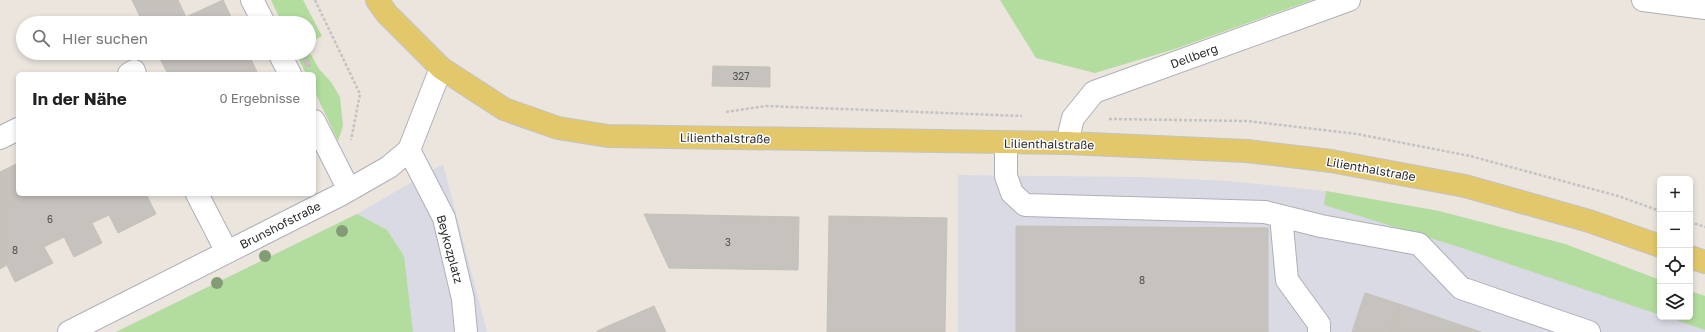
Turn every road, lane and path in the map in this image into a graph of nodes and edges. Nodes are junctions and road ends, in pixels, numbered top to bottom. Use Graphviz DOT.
graph roads {
  1 [pos="252,0"];
  2 [pos="315,0"];
  3 [pos="377,0"];
  4 [pos="1349,0"];
  5 [pos="1643,0"];
  6 [pos="1705,8"];
  7 [pos="260,16"];
  8 [pos="283,60"];
  9 [pos="441,68"];
  10 [pos="289,72"];
  11 [pos="316,125"];
  12 [pos="16,130"];
  13 [pos="0,138"];
  14 [pos="1006,143"];
  15 [pos="1067,143"];
  16 [pos="351,144"];
  17 [pos="409,150"];
  18 [pos="349,190"];
  19 [pos="198,196"];
  20 [pos="1281,216"];
  21 [pos="1693,223"];
  22 [pos="1705,227"];
  23 [pos="1657,245"];
  24 [pos="227,252"];
  25 [pos="1693,258"];
  26 [pos="1705,262"];
  27 [pos="69,332"];
  28 [pos="466,332"];
  29 [pos="1319,332"];
  30 [pos="1589,332"];
  1 -- 7 [label="street"];
  2 -- 16 [label="path"];
  3 -- 9 [label="main road, Lilienthalstraße"];
  4 -- 15 [label="street, Dellberg"];
  5 -- 6 [label="street"];
  8 -- 10 [label="street"];
  9 -- 14 [label="main road, Lilienthalstraße"];
  9 -- 17 [label="street, Brunshofstraße"];
  11 -- 18 [label="street"];
  12 -- 13 [label="street"];
  14 -- 15 [label="main road, Lilienthalstraße"];
  14 -- 20 [label="street"];
  15 -- 23 [label="main road, Lilienthalstraße"];
  17 -- 18 [label="street, Brunshofstraße"];
  17 -- 28 [label="street, Beykozplatz"];
  18 -- 24 [label="street, Brunshofstraße"];
  19 -- 24 [label="street"];
  20 -- 29 [label="street"];
  20 -- 30 [label="street"];
  21 -- 22 [label="path"];
  24 -- 27 [label="street, Brunshofstraße"];
  25 -- 26 [label="main road"];
}
